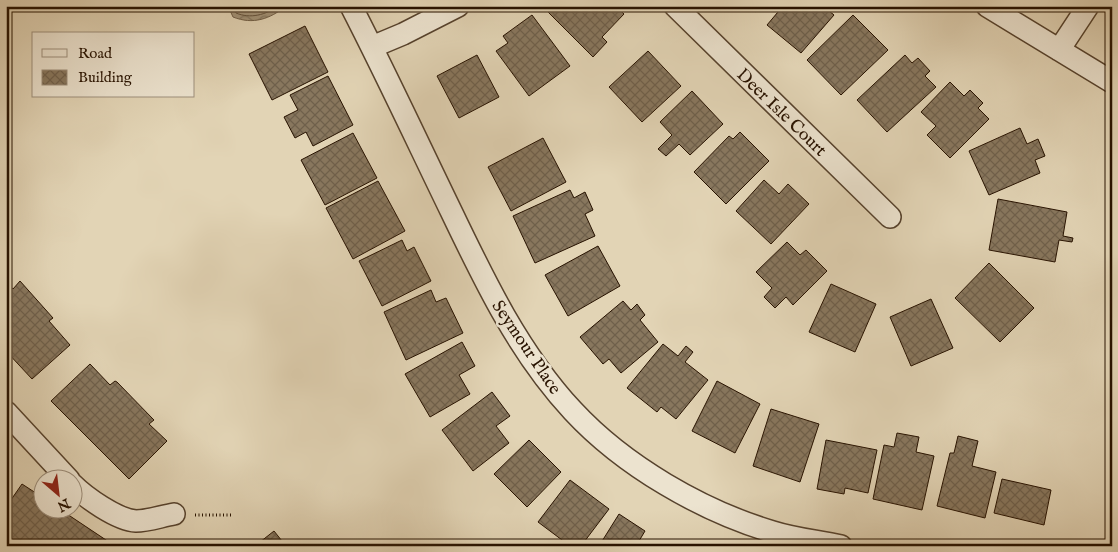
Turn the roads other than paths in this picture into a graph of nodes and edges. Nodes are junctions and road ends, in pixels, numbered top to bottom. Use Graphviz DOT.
graph roads {
  1 [pos="351,6"];
  2 [pos="458,6"];
  3 [pos="675,6"];
  4 [pos="988,6"];
  5 [pos="1088,6"];
  6 [pos="372,47"];
  7 [pos="1059,50"];
  8 [pos="1112,82"];
  9 [pos="890,217"];
  10 [pos="6,412"];
  11 [pos="60,470"];
  12 [pos="82,493"];
  13 [pos="174,514"];
  14 [pos="841,546"];
  1 -- 6 [label="street, Seymour Place"];
  2 -- 6 [label="street"];
  3 -- 9 [label="street, Deer Isle Court"];
  4 -- 7 [label="street"];
  5 -- 7 [label="street"];
  6 -- 14 [label="street, Seymour Place"];
  7 -- 8 [label="street"];
  10 -- 11 [label="street"];
  12 -- 13 [label="street"];
}
